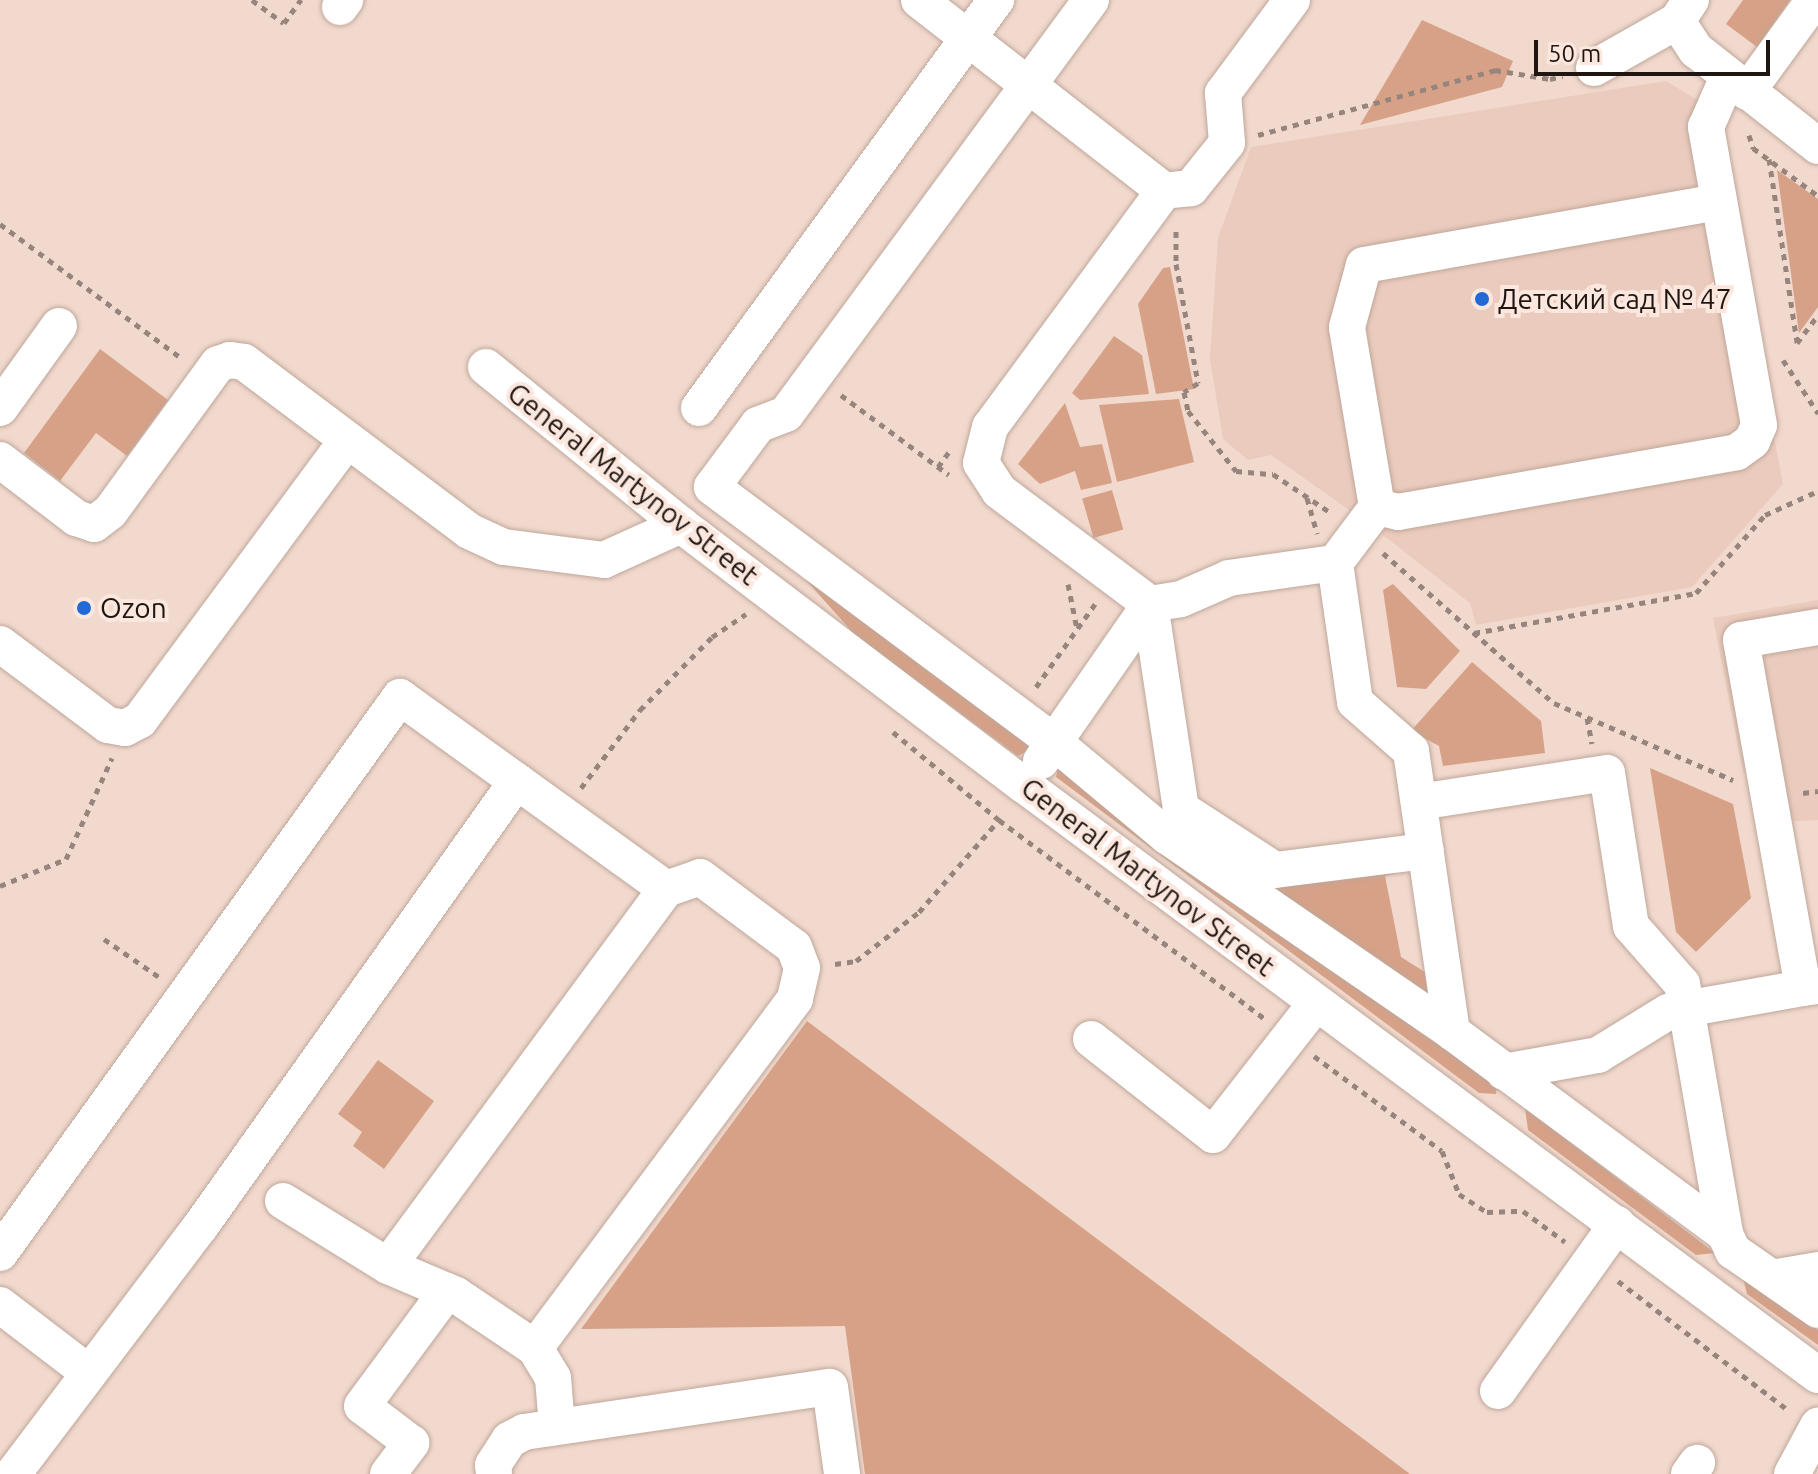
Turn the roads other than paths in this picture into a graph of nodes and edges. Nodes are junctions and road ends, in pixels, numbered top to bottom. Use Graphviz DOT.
graph roads {
  1 [pos="919,0"];
  2 [pos="996,0"];
  3 [pos="1091,0"];
  4 [pos="1292,0"];
  5 [pos="1814,0"];
  6 [pos="1684,11"];
  7 [pos="968,39"];
  8 [pos="1594,68"];
  9 [pos="1028,86"];
  10 [pos="1740,98"];
  11 [pos="1818,146"];
  12 [pos="1171,191"];
  13 [pos="1718,202"];
  14 [pos="59,326"];
  15 [pos="486,367"];
  16 [pos="0,408"];
  17 [pos="699,408"];
  18 [pos="346,442"];
  19 [pos="0,460"];
  20 [pos="1367,518"];
  21 [pos="681,525"];
  22 [pos="1335,563"];
  23 [pos="1150,604"];
  24 [pos="1818,627"];
  25 [pos="0,644"];
  26 [pos="1054,742"];
  27 [pos="517,781"];
  28 [pos="1024,785"];
  29 [pos="1419,802"];
  30 [pos="1426,851"];
  31 [pos="1221,854"];
  32 [pos="666,889"];
  33 [pos="1810,987"];
  34 [pos="1316,1003"];
  35 [pos="1687,1007"];
  36 [pos="1452,1032"];
  37 [pos="1091,1039"];
  38 [pos="1513,1079"];
  39 [pos="1486,1128"];
  40 [pos="283,1201"];
  41 [pos="1617,1224"];
  42 [pos="1729,1242"];
  43 [pos="0,1253"];
  44 [pos="388,1266"];
  45 [pos="1818,1270"];
  46 [pos="1777,1277"];
  47 [pos="1703,1290"];
  48 [pos="447,1291"];
  49 [pos="0,1305"];
  50 [pos="1818,1310"];
  51 [pos="535,1348"];
  52 [pos="89,1373"];
  53 [pos="1818,1375"];
  54 [pos="1498,1391"];
  55 [pos="557,1427"];
  56 [pos="1816,1428"];
  57 [pos="13,1474"];
  58 [pos="388,1474"];
  59 [pos="494,1474"];
  60 [pos="842,1474"];
  61 [pos="1792,1474"];
  1 -- 7 [label="street"];
  2 -- 7 [label="street"];
  3 -- 9 [label="street"];
  4 -- 12 [label="street"];
  5 -- 10 [label="street"];
  6 -- 8 [label="street"];
  6 -- 10 [label="street"];
  7 -- 9 [label="street"];
  7 -- 17 [label="street"];
  9 -- 12 [label="street"];
  9 -- 26 [label="street"];
  10 -- 11 [label="street"];
  10 -- 13 [label="street"];
  12 -- 23 [label="street"];
  13 -- 20 [label="street"];
  13 -- 20 [label="street"];
  14 -- 16 [label="street"];
  15 -- 21 [label="street, General Martynov Street"];
  18 -- 19 [label="street"];
  18 -- 21 [label="street"];
  18 -- 25 [label="street"];
  20 -- 22 [label="street"];
  21 -- 28 [label="street, General Martynov Street"];
  22 -- 23 [label="street"];
  22 -- 29 [label="street"];
  23 -- 26 [label="street"];
  23 -- 31 [label="street"];
  24 -- 33 [label="street"];
  26 -- 28 [label="street"];
  26 -- 31 [label="street"];
  27 -- 32 [label="street"];
  27 -- 43 [label="street"];
  27 -- 52 [label="street"];
  28 -- 34 [label="street, General Martynov Street"];
  29 -- 30 [label="street"];
  29 -- 35 [label="street"];
  30 -- 31 [label="street"];
  30 -- 36 [label="street"];
  31 -- 36 [label="street"];
  32 -- 44 [label="street"];
  32 -- 51 [label="street"];
  33 -- 35 [label="street"];
  34 -- 37 [label="street"];
  34 -- 39 [label="street, General Martynov Street"];
  35 -- 38 [label="street"];
  35 -- 42 [label="street"];
  36 -- 38 [label="street"];
  38 -- 39 [label="street"];
  38 -- 42 [label="street"];
  39 -- 41 [label="street, General Martynov Street"];
  40 -- 44 [label="street"];
  41 -- 47 [label="street, General Martynov Street"];
  41 -- 54 [label="street"];
  42 -- 46 [label="street"];
  42 -- 47 [label="street"];
  44 -- 48 [label="street"];
  45 -- 46 [label="street"];
  46 -- 50 [label="street"];
  47 -- 53 [label="street, General Martynov Street"];
  48 -- 51 [label="street"];
  48 -- 58 [label="street"];
  49 -- 52 [label="street"];
  51 -- 55 [label="street"];
  52 -- 57 [label="street"];
  55 -- 59 [label="street"];
  55 -- 60 [label="street"];
  56 -- 61 [label="street"];
}
